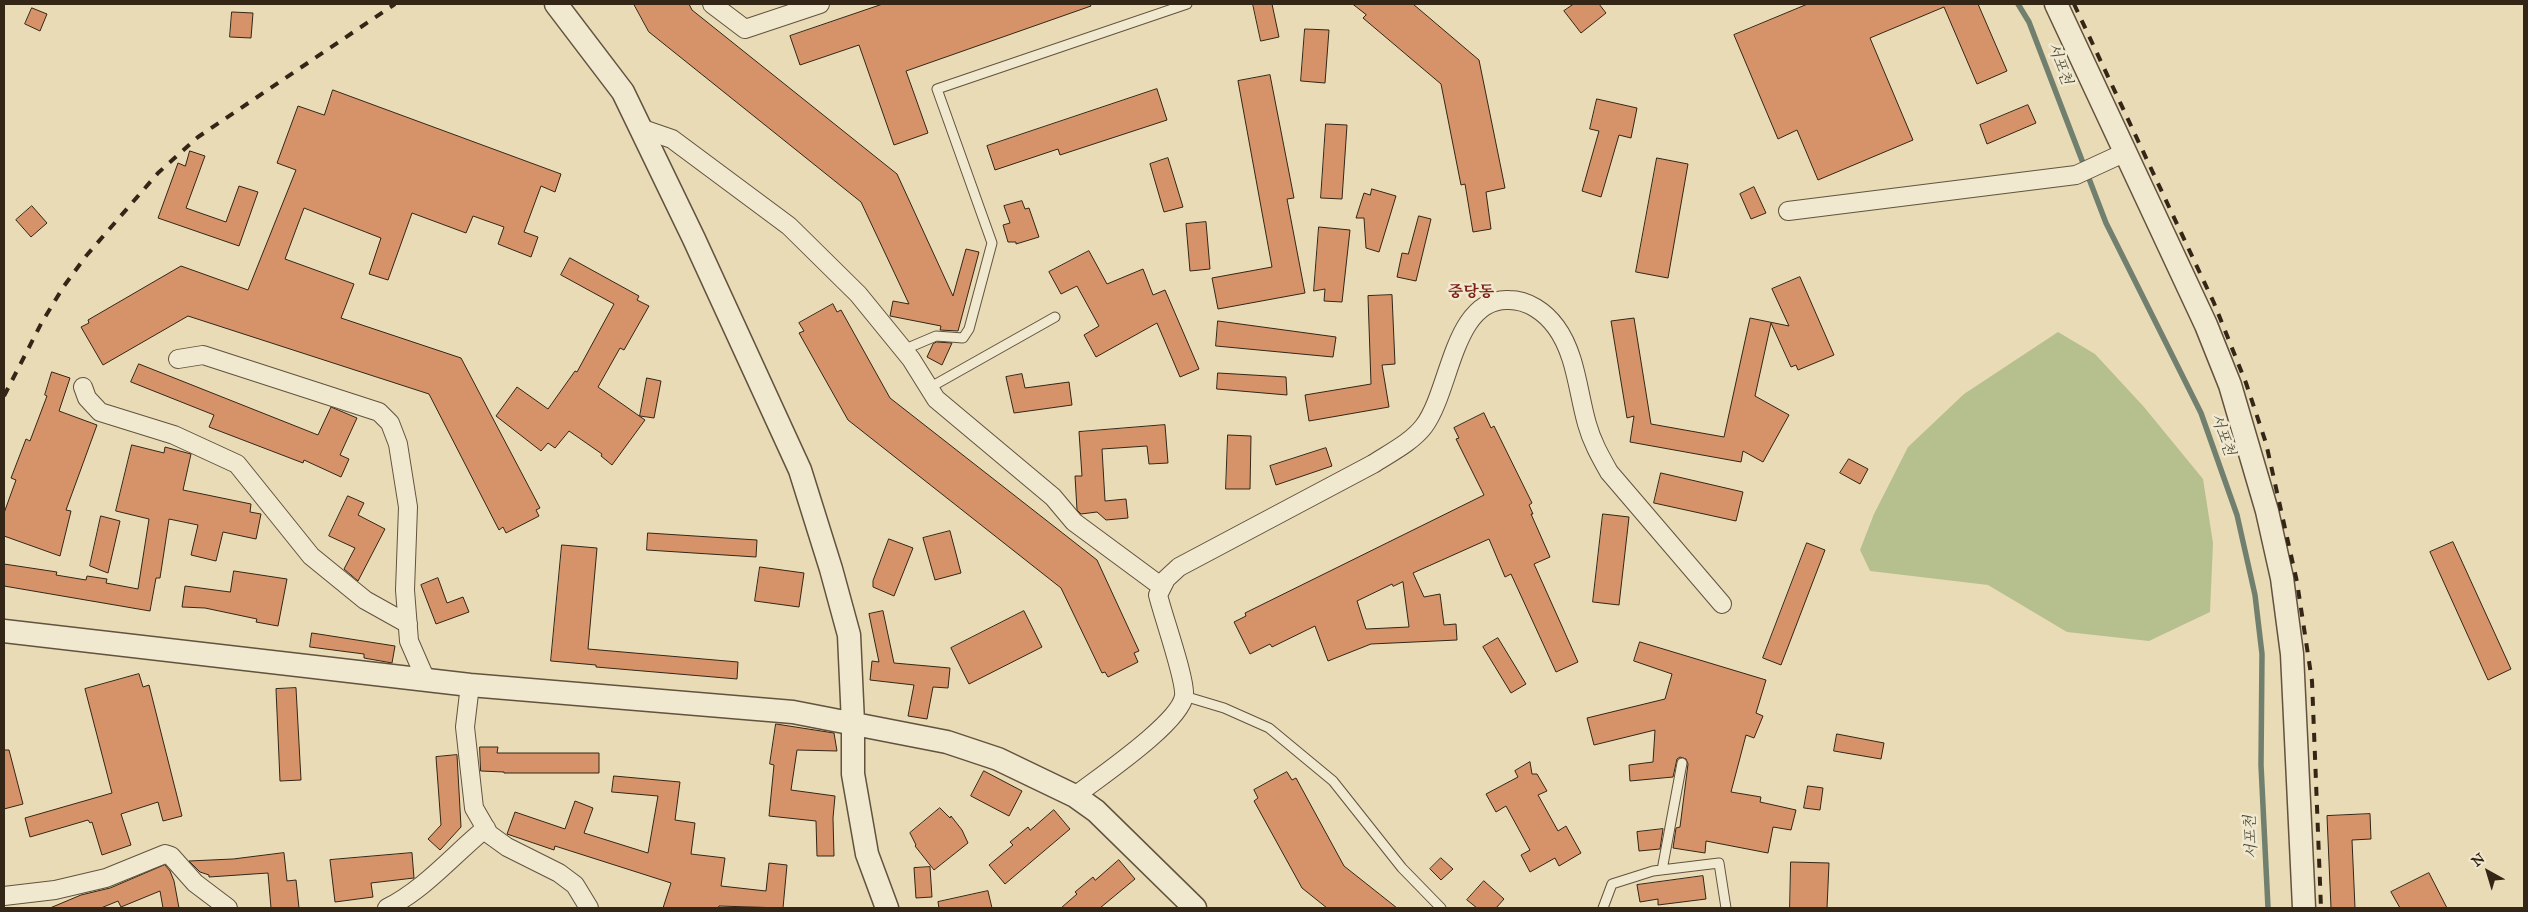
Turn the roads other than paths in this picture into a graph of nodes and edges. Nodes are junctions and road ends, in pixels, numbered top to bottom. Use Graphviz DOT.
graph roads {
  1 [pos="556,4"];
  2 [pos="712,4"];
  3 [pos="820,4"];
  4 [pos="1187,4"];
  5 [pos="2056,4"];
  6 [pos="640,128"];
  7 [pos="2126,152"];
  8 [pos="1788,211"];
  9 [pos="1055,317"];
  10 [pos="903,350"];
  11 [pos="178,359"];
  12 [pos="83,387"];
  13 [pos="929,388"];
  14 [pos="1162,587"];
  15 [pos="1722,604"];
  16 [pos="408,624"];
  17 [pos="4,631"];
  18 [pos="426,680"];
  19 [pos="470,685"];
  20 [pos="1184,696"];
  21 [pos="853,723"];
  22 [pos="1682,764"];
  23 [pos="1075,796"];
  24 [pos="486,828"];
  25 [pos="1662,870"];
  26 [pos="4,896"];
  27 [pos="228,908"];
  28 [pos="388,908"];
  29 [pos="589,908"];
  30 [pos="887,908"];
  31 [pos="1195,908"];
  32 [pos="1441,908"];
  33 [pos="1603,908"];
  34 [pos="1726,908"];
  35 [pos="2304,908"];
  1 -- 6 [label="street"];
  2 -- 3 [label="street"];
  4 -- 10 [label="lane"];
  5 -- 7 [label="street"];
  6 -- 10 [label="street"];
  6 -- 21 [label="street"];
  7 -- 8 [label="street"];
  7 -- 35 [label="street"];
  9 -- 13 [label="lane"];
  10 -- 13 [label="street"];
  11 -- 16 [label="street"];
  12 -- 16 [label="street"];
  13 -- 14 [label="street"];
  14 -- 15 [label="street"];
  14 -- 20 [label="street"];
  16 -- 18 [label="street"];
  17 -- 18 [label="street"];
  18 -- 19 [label="street"];
  19 -- 21 [label="street"];
  19 -- 24 [label="street"];
  20 -- 23 [label="street"];
  20 -- 32 [label="lane"];
  21 -- 23 [label="street"];
  21 -- 30 [label="street"];
  22 -- 25 [label="lane"];
  23 -- 31 [label="street"];
  24 -- 28 [label="street"];
  24 -- 29 [label="street"];
  25 -- 33 [label="lane"];
  25 -- 34 [label="lane"];
  26 -- 27 [label="street"];
}
